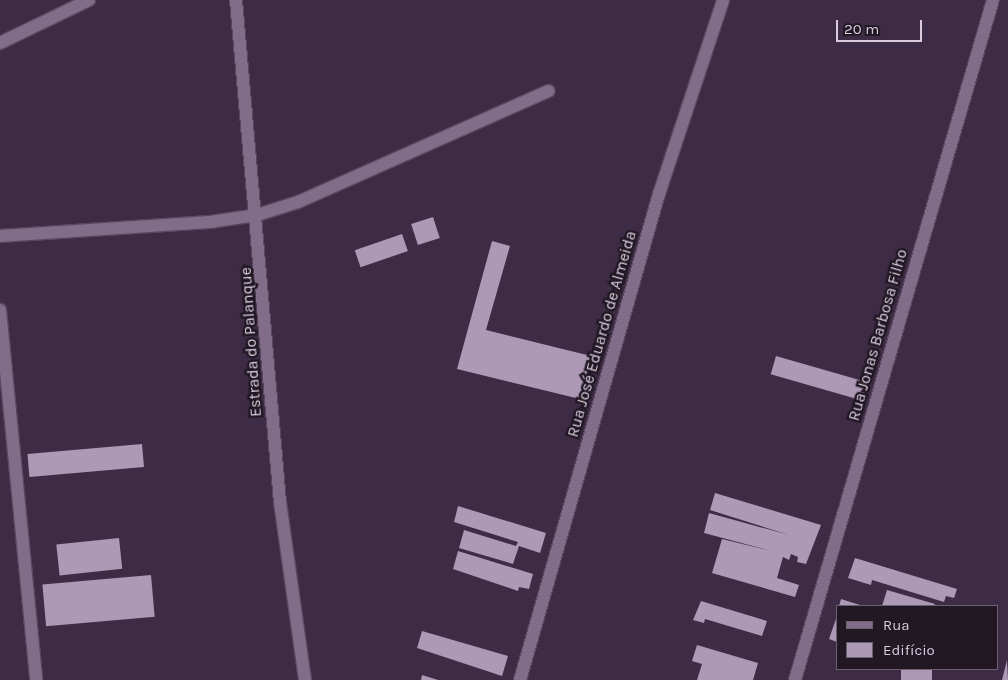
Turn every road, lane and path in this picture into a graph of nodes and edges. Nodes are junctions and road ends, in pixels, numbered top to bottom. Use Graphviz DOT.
graph roads {
  1 [pos="89,0"];
  2 [pos="236,0"];
  3 [pos="723,0"];
  4 [pos="993,0"];
  5 [pos="0,42"];
  6 [pos="548,91"];
  7 [pos="257,215"];
  8 [pos="0,236"];
  9 [pos="0,310"];
  10 [pos="36,680"];
  11 [pos="305,680"];
  12 [pos="520,680"];
  13 [pos="795,680"];
  1 -- 5 [label="street"];
  2 -- 7 [label="street, Estrada do Palanque"];
  3 -- 12 [label="street, Rua José Eduardo de Almeida"];
  4 -- 13 [label="street, Rua Jonas Barbosa Filho"];
  6 -- 7 [label="street"];
  7 -- 8 [label="street"];
  7 -- 11 [label="street, Estrada do Palanque"];
  9 -- 10 [label="street"];
}
